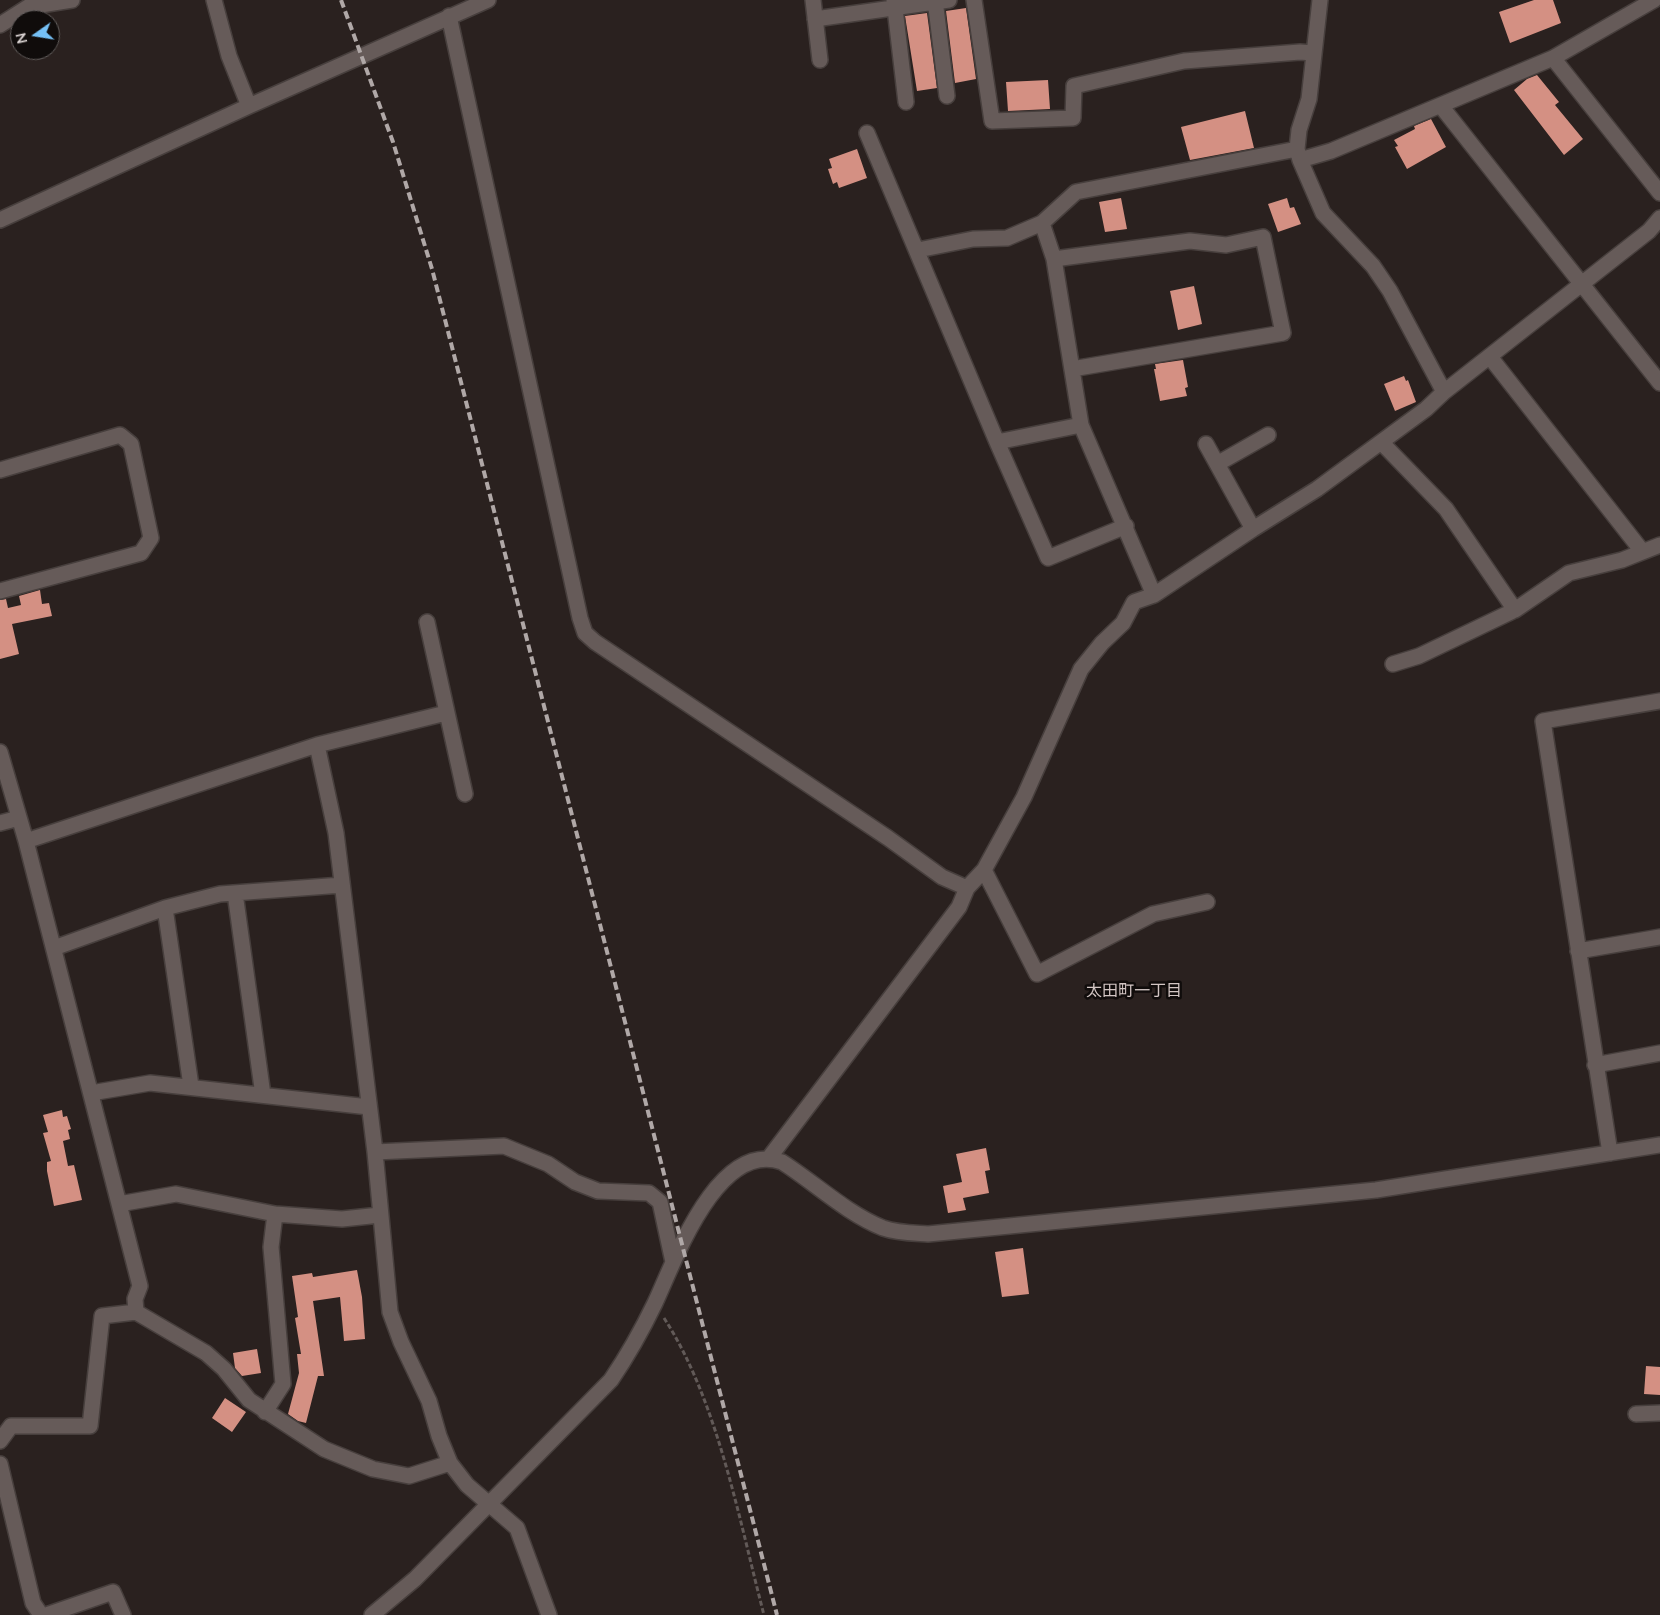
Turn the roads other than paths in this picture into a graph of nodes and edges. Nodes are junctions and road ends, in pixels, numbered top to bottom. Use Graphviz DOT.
graph roads {
  1 [pos="72,0"];
  2 [pos="214,0"];
  3 [pos="488,0"];
  4 [pos="813,0"];
  5 [pos="974,0"];
  6 [pos="1320,0"];
  7 [pos="1654,0"];
  8 [pos="940,1"];
  9 [pos="894,4"];
  10 [pos="854,7"];
  11 [pos="449,16"];
  12 [pos="815,19"];
  13 [pos="0,25"];
  14 [pos="1313,53"];
  15 [pos="1553,58"];
  16 [pos="820,60"];
  17 [pos="947,96"];
  18 [pos="906,102"];
  19 [pos="249,106"];
  20 [pos="1441,106"];
  21 [pos="867,133"];
  22 [pos="1299,154"];
  23 [pos="1660,193"];
  24 [pos="1660,218"];
  25 [pos="0,220"];
  26 [pos="1042,223"];
  27 [pos="918,250"];
  28 [pos="1054,259"];
  29 [pos="1580,284"];
  30 [pos="1490,357"];
  31 [pos="1072,369"];
  32 [pos="1660,383"];
  33 [pos="1444,392"];
  34 [pos="1081,425"];
  35 [pos="1268,435"];
  36 [pos="997,442"];
  37 [pos="1382,442"];
  38 [pos="1206,444"];
  39 [pos="1217,464"];
  40 [pos="0,470"];
  41 [pos="1126,526"];
  42 [pos="1253,529"];
  43 [pos="1660,545"];
  44 [pos="1642,551"];
  45 [pos="0,591"];
  46 [pos="1154,595"];
  47 [pos="1515,610"];
  48 [pos="427,622"];
  49 [pos="1393,664"];
  50 [pos="1660,701"];
  51 [pos="446,713"];
  52 [pos="317,745"];
  53 [pos="0,752"];
  54 [pos="466,794"];
  55 [pos="19,818"];
  56 [pos="0,823"];
  57 [pos="26,840"];
  58 [pos="984,870"];
  59 [pos="342,885"];
  60 [pos="967,888"];
  61 [pos="235,892"];
  62 [pos="1207,902"];
  63 [pos="164,908"];
  64 [pos="1660,937"];
  65 [pos="54,948"];
  66 [pos="1578,951"];
  67 [pos="1660,1054"];
  68 [pos="1595,1064"];
  69 [pos="191,1086"];
  70 [pos="91,1093"];
  71 [pos="263,1095"];
  72 [pos="369,1107"];
  73 [pos="1660,1145"];
  74 [pos="375,1152"];
  75 [pos="1610,1154"];
  76 [pos="769,1158"];
  77 [pos="119,1204"];
  78 [pos="275,1214"];
  79 [pos="380,1214"];
  80 [pos="673,1262"];
  81 [pos="136,1312"];
  82 [pos="265,1412"];
  83 [pos="1660,1413"];
  84 [pos="1636,1414"];
  85 [pos="0,1441"];
  86 [pos="450,1463"];
  87 [pos="0,1464"];
  88 [pos="489,1502"];
  89 [pos="6,1514"];
  90 [pos="41,1615"];
  91 [pos="46,1615"];
  92 [pos="122,1615"];
  93 [pos="372,1615"];
  94 [pos="549,1615"];
  1 -- 13 [label="street"];
  2 -- 19 [label="street"];
  3 -- 11 [label="street"];
  4 -- 12 [label="street"];
  5 -- 14 [label="street"];
  6 -- 14 [label="street"];
  7 -- 15 [label="street"];
  8 -- 9 [label="street"];
  8 -- 17 [label="street"];
  9 -- 10 [label="street"];
  9 -- 18 [label="street"];
  10 -- 12 [label="street"];
  11 -- 19 [label="street"];
  11 -- 60 [label="street"];
  12 -- 16 [label="street"];
  14 -- 22 [label="street"];
  15 -- 20 [label="street"];
  15 -- 23 [label="street"];
  19 -- 25 [label="street"];
  20 -- 22 [label="street"];
  20 -- 29 [label="street"];
  21 -- 27 [label="street"];
  22 -- 26 [label="street"];
  22 -- 33 [label="street"];
  24 -- 29 [label="street"];
  26 -- 27 [label="street"];
  26 -- 28 [label="street"];
  27 -- 36 [label="street"];
  28 -- 31 [label="street"];
  28 -- 31 [label="street"];
  29 -- 30 [label="street"];
  29 -- 32 [label="street"];
  30 -- 33 [label="street"];
  30 -- 44 [label="street"];
  31 -- 34 [label="street"];
  33 -- 37 [label="street"];
  34 -- 36 [label="street"];
  34 -- 41 [label="street"];
  35 -- 39 [label="street"];
  36 -- 41 [label="street"];
  37 -- 42 [label="street"];
  37 -- 47 [label="street"];
  38 -- 39 [label="street"];
  39 -- 42 [label="street"];
  40 -- 45 [label="street"];
  41 -- 46 [label="street"];
  42 -- 46 [label="street"];
  43 -- 44 [label="street"];
  44 -- 47 [label="street"];
  46 -- 58 [label="street"];
  47 -- 49 [label="street"];
  48 -- 51 [label="street"];
  50 -- 66 [label="street"];
  51 -- 52 [label="street"];
  51 -- 54 [label="street"];
  52 -- 57 [label="street"];
  52 -- 59 [label="street"];
  53 -- 55 [label="street"];
  55 -- 56 [label="street"];
  55 -- 57 [label="street"];
  57 -- 65 [label="street"];
  58 -- 60 [label="street"];
  58 -- 62 [label="street"];
  59 -- 61 [label="street"];
  59 -- 72 [label="street"];
  60 -- 76 [label="street"];
  61 -- 63 [label="street"];
  61 -- 71 [label="street"];
  63 -- 65 [label="street"];
  63 -- 69 [label="street"];
  64 -- 66 [label="street"];
  65 -- 70 [label="street"];
  66 -- 68 [label="street"];
  67 -- 68 [label="street"];
  68 -- 75 [label="street"];
  69 -- 70 [label="street"];
  69 -- 71 [label="street"];
  70 -- 77 [label="street"];
  71 -- 72 [label="street"];
  72 -- 74 [label="street"];
  73 -- 75 [label="street"];
  74 -- 79 [label="street"];
  74 -- 80 [label="street"];
  75 -- 76 [label="street"];
  76 -- 80 [label="street"];
  77 -- 78 [label="street"];
  77 -- 81 [label="street"];
  78 -- 79 [label="street"];
  78 -- 82 [label="street"];
  79 -- 86 [label="street"];
  80 -- 88 [label="street"];
  81 -- 82 [label="street"];
  81 -- 85 [label="street"];
  82 -- 86 [label="street"];
  83 -- 84 [label="street"];
  86 -- 88 [label="street"];
  87 -- 89 [label="street"];
  88 -- 93 [label="street"];
  88 -- 94 [label="street"];
  89 -- 90 [label="street"];
  91 -- 92 [label="street"];
}
